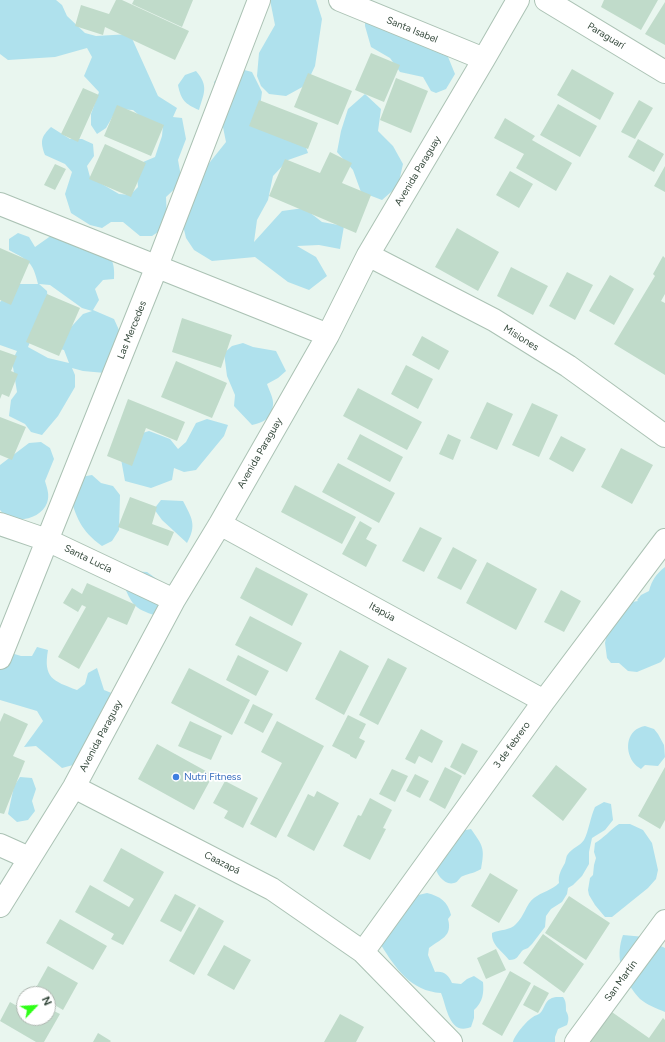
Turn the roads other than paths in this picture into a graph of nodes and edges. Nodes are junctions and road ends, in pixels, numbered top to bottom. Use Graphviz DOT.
graph roads {
  1 [pos="259,0"];
  2 [pos="340,0"];
  3 [pos="518,0"];
  4 [pos="546,0"];
  5 [pos="484,60"];
  6 [pos="665,72"];
  7 [pos="0,204"];
  8 [pos="368,255"];
  9 [pos="157,266"];
  10 [pos="328,335"];
  11 [pos="665,436"];
  12 [pos="0,524"];
  13 [pos="220,524"];
  14 [pos="47,540"];
  15 [pos="665,540"];
  16 [pos="174,600"];
  17 [pos="0,658"];
  18 [pos="544,701"];
  19 [pos="74,787"];
  20 [pos="0,845"];
  21 [pos="29,858"];
  22 [pos="0,906"];
  23 [pos="665,921"];
  24 [pos="363,952"];
  25 [pos="451,1042"];
  26 [pos="576,1042"];
  1 -- 9 [label="street, Las Mercedes"];
  2 -- 5 [label="street, Santa Isabel"];
  3 -- 5 [label="street, Avenida Paraguay"];
  4 -- 6 [label="street, Paraguarí"];
  5 -- 8 [label="street, Avenida Paraguay"];
  7 -- 9 [label="street"];
  8 -- 10 [label="street, Avenida Paraguay"];
  8 -- 11 [label="street, Misiones"];
  9 -- 10 [label="street"];
  9 -- 14 [label="street, Las Mercedes"];
  10 -- 13 [label="street, Avenida Paraguay"];
  12 -- 14 [label="street, Santa Lucía"];
  13 -- 16 [label="street, Avenida Paraguay"];
  13 -- 18 [label="street, Itapúa"];
  14 -- 16 [label="street, Santa Lucía"];
  14 -- 17 [label="street, Las Mercedes"];
  15 -- 18 [label="street, 3 de febrero"];
  16 -- 19 [label="street, Avenida Paraguay"];
  18 -- 24 [label="street, 3 de febrero"];
  19 -- 21 [label="street, Avenida Paraguay"];
  19 -- 24 [label="street, Caazapá"];
  20 -- 21 [label="street"];
  21 -- 22 [label="street, Avenida Paraguay"];
  23 -- 26 [label="street, San Martín"];
  24 -- 25 [label="street, Caazapá"];
}
